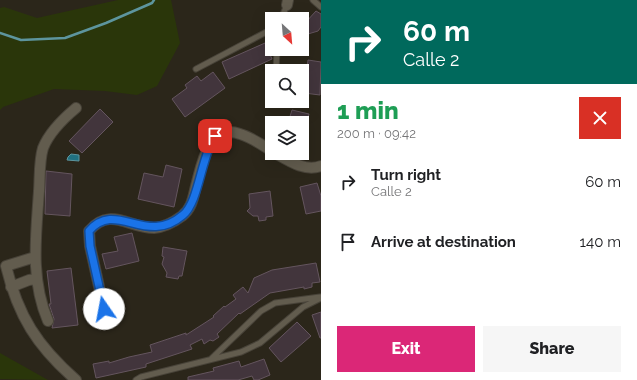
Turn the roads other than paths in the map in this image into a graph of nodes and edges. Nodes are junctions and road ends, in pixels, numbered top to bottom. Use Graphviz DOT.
graph roads {
  1 [pos="313,0"];
  2 [pos="287,2"];
  3 [pos="321,7"];
  4 [pos="283,12"];
  5 [pos="265,33"];
  6 [pos="196,69"];
  7 [pos="76,108"];
  8 [pos="265,147"];
  9 [pos="290,160"];
  10 [pos="321,166"];
  11 [pos="36,257"];
  12 [pos="36,279"];
  13 [pos="11,287"];
  14 [pos="321,297"];
  15 [pos="104,309"];
  16 [pos="48,321"];
  17 [pos="211,359"];
  18 [pos="76,380"];
  19 [pos="136,380"];
  1 -- 3 [label="lane"];
  2 -- 4 [label="lane"];
  5 -- 6 [label="lane"];
  7 -- 11 [label="street"];
  8 -- 15 [label="street"];
  9 -- 10 [label="street"];
  11 -- 12 [label="street"];
  11 -- 13 [label="street"];
  12 -- 13 [label="street"];
  12 -- 16 [label="street"];
  13 -- 18 [label="street"];
  14 -- 17 [label="lane"];
  14 -- 17 [label="lane"];
  17 -- 19 [label="lane"];
}
